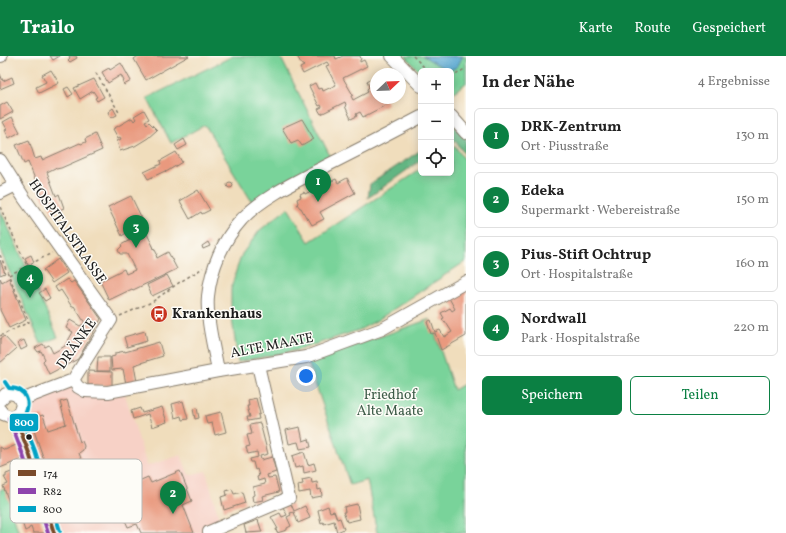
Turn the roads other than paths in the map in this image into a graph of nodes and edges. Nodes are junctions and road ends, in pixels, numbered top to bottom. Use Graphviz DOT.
graph roads {
  1 [pos="392,56"];
  2 [pos="418,83"];
  3 [pos="418,119"];
  4 [pos="454,119"];
  5 [pos="466,133"];
  6 [pos="0,160"];
  7 [pos="16,185"];
  8 [pos="0,193"];
  9 [pos="466,282"];
  10 [pos="111,320"];
  11 [pos="258,365"];
  12 [pos="218,371"];
  13 [pos="73,380"];
  14 [pos="2,393"];
  15 [pos="21,400"];
  16 [pos="0,410"];
  17 [pos="15,416"];
  18 [pos="31,459"];
  19 [pos="51,523"];
  20 [pos="54,533"];
  21 [pos="209,533"];
  1 -- 2 [label="street"];
  3 -- 12 [label="street"];
  4 -- 5 [label="street"];
  6 -- 7 [label="street, HOSPITALSTRASSE"];
  7 -- 8 [label="street"];
  7 -- 10 [label="street, HOSPITALSTRASSE"];
  9 -- 11 [label="street, ALTE MAATE"];
  10 -- 13 [label="street, DRÄNKE"];
  11 -- 12 [label="street, ALTE MAATE"];
  11 -- 21 [label="street"];
  12 -- 13 [label="street, ALTE MAATE"];
  13 -- 15 [label="street, DRÄNKE"];
  14 -- 15 [label="street"];
  15 -- 17 [label="street"];
  16 -- 17 [label="street"];
  17 -- 18 [label="street"];
  19 -- 20 [label="street"];
}
